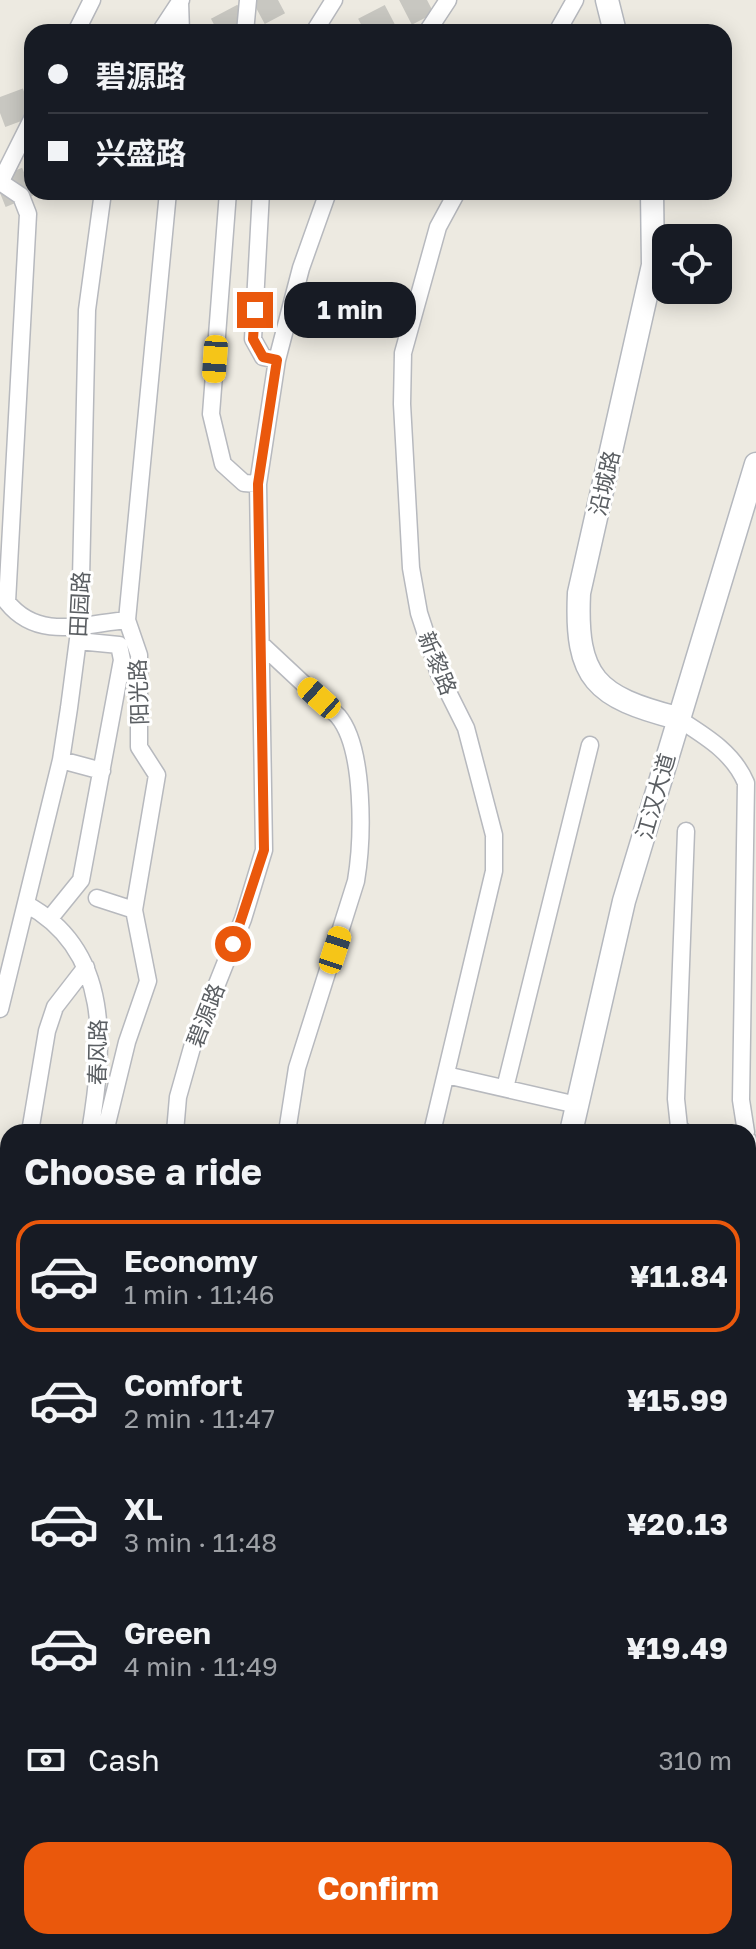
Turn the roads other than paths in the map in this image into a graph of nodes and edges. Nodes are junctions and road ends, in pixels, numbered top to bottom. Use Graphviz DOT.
graph roads {
  1 [pos="92,0"];
  2 [pos="248,0"];
  3 [pos="334,0"];
  4 [pos="448,0"];
  5 [pos="575,0"];
  6 [pos="607,0"];
  7 [pos="180,1"];
  8 [pos="80,24"];
  9 [pos="165,24"];
  10 [pos="181,24"];
  11 [pos="246,24"];
  12 [pos="319,24"];
  13 [pos="432,24"];
  14 [pos="562,24"];
  15 [pos="613,24"];
  16 [pos="24,135"];
  17 [pos="0,182"];
  18 [pos="102,200"];
  19 [pos="167,200"];
  20 [pos="227,200"];
  21 [pos="261,200"];
  22 [pos="325,200"];
  23 [pos="453,200"];
  24 [pos="652,200"];
  25 [pos="277,360"];
  26 [pos="756,464"];
  27 [pos="258,484"];
  28 [pos="127,620"];
  29 [pos="79,633"];
  30 [pos="262,645"];
  31 [pos="677,718"];
  32 [pos="590,745"];
  33 [pos="61,760"];
  34 [pos="102,771"];
  35 [pos="686,831"];
  36 [pos="97,898"];
  37 [pos="26,904"];
  38 [pos="134,910"];
  39 [pos="51,917"];
  40 [pos="86,967"];
  41 [pos="0,1009"];
  42 [pos="446,1075"];
  43 [pos="505,1088"];
  44 [pos="577,1105"];
  45 [pos="31,1124"];
  46 [pos="91,1124"];
  47 [pos="107,1124"];
  48 [pos="176,1124"];
  49 [pos="288,1124"];
  50 [pos="434,1124"];
  51 [pos="573,1124"];
  52 [pos="679,1124"];
  53 [pos="744,1124"];
  1 -- 8 [label="street"];
  2 -- 11 [label="street"];
  3 -- 12 [label="street"];
  4 -- 13 [label="street"];
  5 -- 14 [label="street"];
  6 -- 15 [label="main road"];
  7 -- 9 [label="street"];
  7 -- 10 [label="street"];
  16 -- 17 [label="street"];
  17 -- 29 [label="street"];
  18 -- 29 [label="street, 田园路"];
  19 -- 28 [label="street, 阳光路"];
  20 -- 27 [label="street"];
  21 -- 25 [label="street"];
  22 -- 25 [label="street, 碧源路"];
  23 -- 42 [label="street, 新黎路"];
  24 -- 31 [label="main road, 沿城路"];
  25 -- 27 [label="street, 碧源路"];
  26 -- 31 [label="main road, 江汉大道"];
  27 -- 30 [label="street, 碧源路"];
  28 -- 29 [label="street"];
  28 -- 38 [label="street, 阳光路"];
  29 -- 33 [label="street, 田园路"];
  29 -- 34 [label="street"];
  30 -- 48 [label="street, 碧源路"];
  30 -- 49 [label="street"];
  31 -- 44 [label="main road, 江汉大道"];
  31 -- 53 [label="street"];
  32 -- 43 [label="street"];
  33 -- 34 [label="street"];
  33 -- 37 [label="street, 田园路"];
  34 -- 39 [label="street"];
  35 -- 52 [label="street"];
  36 -- 38 [label="street"];
  37 -- 39 [label="street, 春风路"];
  37 -- 41 [label="street, 田园路"];
  38 -- 47 [label="street, 阳光路"];
  39 -- 40 [label="street, 春风路"];
  40 -- 45 [label="street"];
  40 -- 46 [label="street, 春风路"];
  42 -- 43 [label="street"];
  42 -- 50 [label="street, 新黎路"];
  43 -- 44 [label="street"];
  44 -- 51 [label="main road, 江汉大道"];
}
